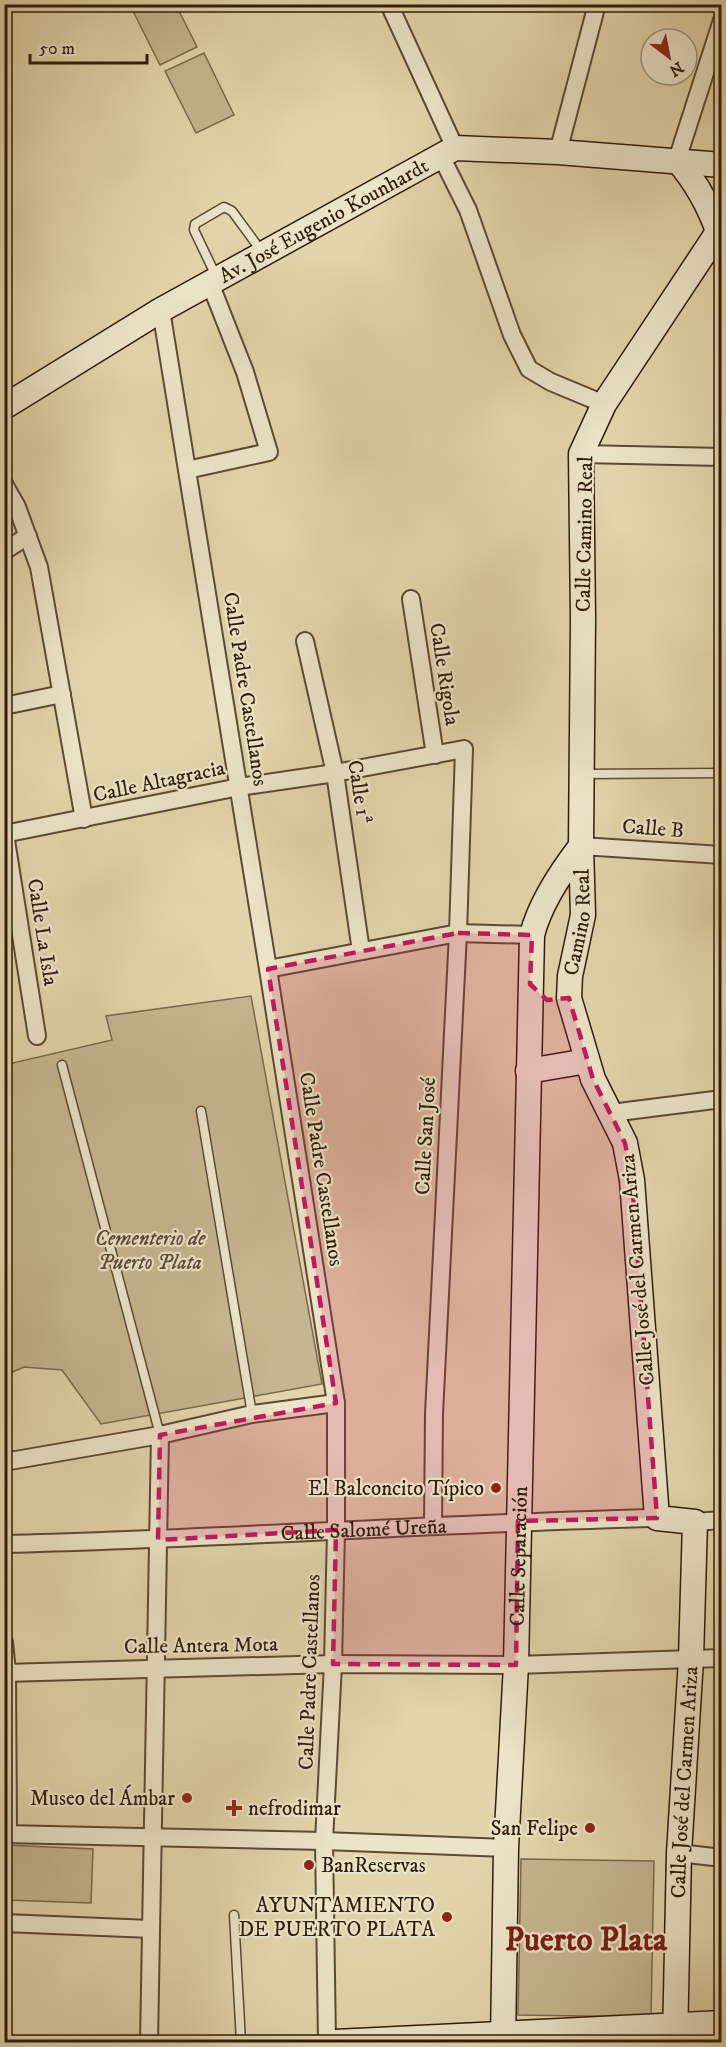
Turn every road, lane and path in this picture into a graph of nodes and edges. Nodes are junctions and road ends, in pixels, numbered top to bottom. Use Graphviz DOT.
graph roads {
  1 [pos="389,4"];
  2 [pos="597,4"];
  3 [pos="722,20"];
  4 [pos="448,152"];
  5 [pos="558,152"];
  6 [pos="677,160"];
  7 [pos="722,165"];
  8 [pos="719,229"];
  9 [pos="263,254"];
  10 [pos="213,281"];
  11 [pos="160,310"];
  12 [pos="604,404"];
  13 [pos="4,407"];
  14 [pos="582,454"];
  15 [pos="722,457"];
  16 [pos="187,470"];
  17 [pos="4,484"];
  18 [pos="28,536"];
  19 [pos="4,551"];
  20 [pos="411,598"];
  21 [pos="305,641"];
  22 [pos="62,694"];
  23 [pos="4,706"];
  24 [pos="464,749"];
  25 [pos="435,755"];
  26 [pos="335,773"];
  27 [pos="722,773"];
  28 [pos="581,774"];
  29 [pos="239,787"];
  30 [pos="84,819"];
  31 [pos="5,834"];
  32 [pos="581,846"];
  33 [pos="722,855"];
  34 [pos="458,933"];
  35 [pos="532,935"];
  36 [pos="361,951"];
  37 [pos="268,969"];
  38 [pos="530,984"];
  39 [pos="568,998"];
  40 [pos="37,1036"];
  41 [pos="586,1061"];
  42 [pos="62,1065"];
  43 [pos="528,1071"];
  44 [pos="722,1099"];
  45 [pos="201,1111"];
  46 [pos="611,1113"];
  47 [pos="336,1403"];
  48 [pos="252,1414"];
  49 [pos="160,1435"];
  50 [pos="4,1462"];
  51 [pos="657,1518"];
  52 [pos="722,1520"];
  53 [pos="518,1521"];
  54 [pos="695,1522"];
  55 [pos="434,1525"];
  56 [pos="336,1530"];
  57 [pos="158,1540"];
  58 [pos="4,1544"];
  59 [pos="4,1642"];
  60 [pos="722,1658"];
  61 [pos="691,1659"];
  62 [pos="333,1664"];
  63 [pos="516,1665"];
  64 [pos="156,1669"];
  65 [pos="6,1672"];
  66 [pos="6,1835"];
  67 [pos="152,1838"];
  68 [pos="324,1841"];
  69 [pos="506,1848"];
  70 [pos="679,1853"];
  71 [pos="722,1858"];
  72 [pos="234,1915"];
  73 [pos="4,1923"];
  74 [pos="151,1929"];
  75 [pos="722,2023"];
  76 [pos="675,2034"];
  77 [pos="503,2038"];
  78 [pos="149,2043"];
  79 [pos="241,2043"];
  80 [pos="327,2043"];
  81 [pos="335,2043"];
  1 -- 4 [label="street"];
  2 -- 5 [label="street"];
  3 -- 6 [label="street"];
  4 -- 5 [label="street"];
  4 -- 9 [label="street, Av. José Eugenio Kounhardt"];
  4 -- 12 [label="street"];
  5 -- 6 [label="street"];
  6 -- 7 [label="street"];
  6 -- 8 [label="street"];
  8 -- 12 [label="street, Calle Camino Real"];
  9 -- 10 [label="street, Av. José Eugenio Kounhardt"];
  9 -- 10 [label="lane"];
  10 -- 11 [label="street, Av. José Eugenio Kounhardt"];
  10 -- 16 [label="street"];
  11 -- 13 [label="street, Av. José Eugenio Kounhardt"];
  11 -- 16 [label="street, Calle Padre Castellanos"];
  12 -- 14 [label="street, Calle Camino Real"];
  14 -- 15 [label="street"];
  14 -- 28 [label="street, Calle Camino Real"];
  16 -- 29 [label="street, Calle Padre Castellanos"];
  17 -- 18 [label="street"];
  18 -- 19 [label="street"];
  18 -- 22 [label="street"];
  20 -- 25 [label="street, Calle Rigola"];
  21 -- 26 [label="street, Calle 1ª"];
  22 -- 23 [label="street"];
  22 -- 30 [label="street"];
  24 -- 25 [label="street, Calle Altagracia"];
  24 -- 34 [label="street, Calle San José"];
  25 -- 26 [label="street, Calle Altagracia"];
  26 -- 29 [label="street, Calle Altagracia"];
  26 -- 36 [label="street, Calle 1ª"];
  27 -- 28 [label="lane"];
  28 -- 32 [label="street, Calle Camino Real"];
  29 -- 30 [label="street, Calle Altagracia"];
  29 -- 37 [label="street, Calle Padre Castellanos"];
  30 -- 31 [label="street, Calle Altagracia"];
  31 -- 40 [label="street, Calle La Isla"];
  32 -- 33 [label="street, Calle B"];
  32 -- 35 [label="street, Calle Separación"];
  32 -- 39 [label="street, Camino Real"];
  34 -- 35 [label="street"];
  34 -- 36 [label="street"];
  34 -- 55 [label="street, Calle San José"];
  35 -- 38 [label="street, Calle Separación"];
  36 -- 37 [label="street"];
  37 -- 47 [label="street, Calle Padre Castellanos"];
  38 -- 39 [label="street"];
  38 -- 43 [label="street, Calle Separación"];
  39 -- 41 [label="street, Calle José del Carmen Ariza"];
  41 -- 43 [label="street"];
  41 -- 46 [label="street, Calle José del Carmen Ariza"];
  42 -- 49 [label="lane"];
  43 -- 53 [label="street, Calle Separación"];
  44 -- 46 [label="street"];
  45 -- 48 [label="lane"];
  46 -- 51 [label="street, Calle José del Carmen Ariza"];
  47 -- 48 [label="street"];
  47 -- 56 [label="street, Calle Padre Castellanos"];
  48 -- 49 [label="street"];
  49 -- 50 [label="street"];
  49 -- 57 [label="street"];
  51 -- 53 [label="street, Calle Salomé Ureña"];
  51 -- 54 [label="street, Calle Salomé Ureña"];
  52 -- 54 [label="street, Calle Salomé Ureña"];
  53 -- 55 [label="street, Calle Salomé Ureña"];
  53 -- 63 [label="street, Calle Separación"];
  54 -- 61 [label="street, Calle José del Carmen Ariza"];
  55 -- 56 [label="street, Calle Salomé Ureña"];
  56 -- 57 [label="street, Calle Salomé Ureña"];
  56 -- 62 [label="street, Calle Padre Castellanos"];
  57 -- 58 [label="street, Calle Salomé Ureña"];
  57 -- 64 [label="street"];
  59 -- 65 [label="street"];
  60 -- 61 [label="street, Calle Antera Mota"];
  61 -- 63 [label="street, Calle Antera Mota"];
  61 -- 70 [label="street, Calle José del Carmen Ariza"];
  62 -- 63 [label="street, Calle Antera Mota"];
  62 -- 64 [label="street, Calle Antera Mota"];
  62 -- 68 [label="street, Calle Padre Castellanos"];
  63 -- 69 [label="street, Calle Separación"];
  64 -- 65 [label="street, Calle Antera Mota"];
  64 -- 67 [label="street"];
  65 -- 66 [label="street"];
  66 -- 67 [label="street"];
  67 -- 68 [label="street"];
  67 -- 74 [label="street"];
  68 -- 69 [label="street"];
  68 -- 80 [label="street, Calle Padre Castellanos"];
  69 -- 77 [label="street, Calle Separación"];
  70 -- 71 [label="street"];
  70 -- 76 [label="street, Calle José del Carmen Ariza"];
  72 -- 79 [label="lane"];
  73 -- 74 [label="street"];
  74 -- 78 [label="street"];
  75 -- 76 [label="street"];
  76 -- 77 [label="street"];
  77 -- 81 [label="street"];
}
